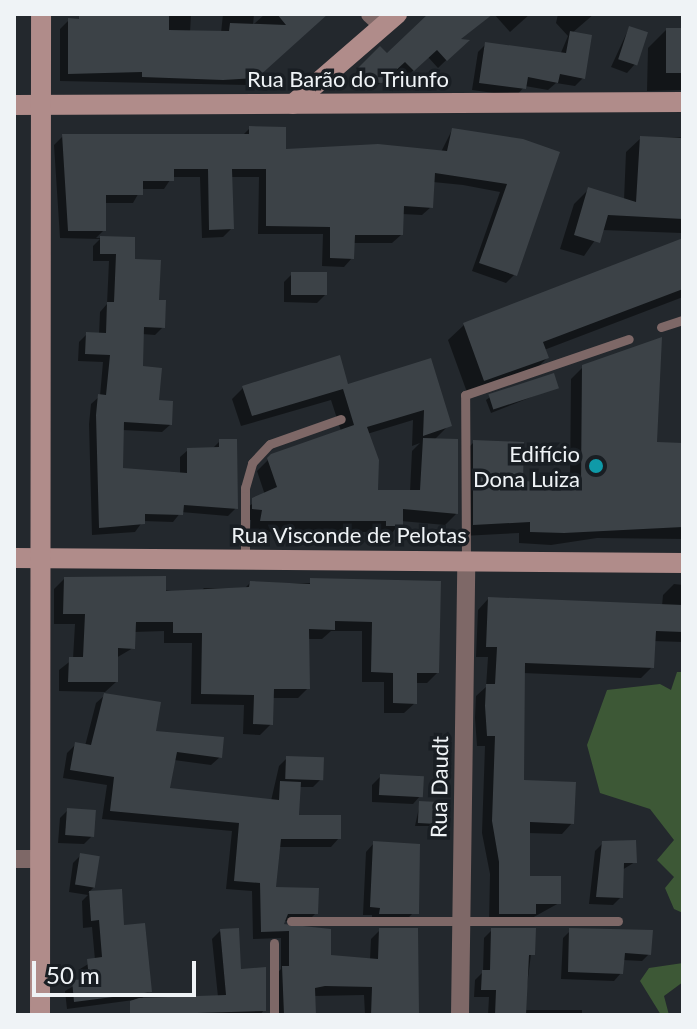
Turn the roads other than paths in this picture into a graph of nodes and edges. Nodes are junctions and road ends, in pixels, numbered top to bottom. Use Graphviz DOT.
graph roads {
  1 [pos="41,14"];
  2 [pos="383,18"];
  3 [pos="683,102"];
  4 [pos="293,104"];
  5 [pos="14,105"];
  6 [pos="41,105"];
  7 [pos="683,320"];
  8 [pos="661,327"];
  9 [pos="629,339"];
  10 [pos="341,419"];
  11 [pos="14,558"];
  12 [pos="41,558"];
  13 [pos="245,558"];
  14 [pos="466,560"];
  15 [pos="683,563"];
  16 [pos="14,859"];
  17 [pos="40,859"];
  18 [pos="291,921"];
  19 [pos="461,921"];
  20 [pos="618,921"];
  21 [pos="274,943"];
  22 [pos="40,1015"];
  23 [pos="274,1015"];
  24 [pos="460,1015"];
  1 -- 6 [label="street"];
  2 -- 4 [label="street"];
  3 -- 4 [label="street, Rua Barão do Triunfo"];
  4 -- 6 [label="street, Rua Barão do Triunfo"];
  5 -- 6 [label="street, Rua Barão do Triunfo"];
  6 -- 12 [label="street"];
  7 -- 8 [label="lane"];
  9 -- 14 [label="lane"];
  10 -- 13 [label="lane"];
  11 -- 12 [label="street, Rua Visconde de Pelotas"];
  12 -- 13 [label="street, Rua Visconde de Pelotas"];
  12 -- 17 [label="street"];
  13 -- 14 [label="street, Rua Visconde de Pelotas"];
  14 -- 15 [label="street, Rua Visconde de Pelotas"];
  14 -- 19 [label="street, Rua Daudt"];
  16 -- 17 [label="street"];
  17 -- 22 [label="street"];
  18 -- 19 [label="lane"];
  19 -- 20 [label="lane"];
  19 -- 24 [label="street, Rua Daudt"];
  21 -- 23 [label="lane"];
}
